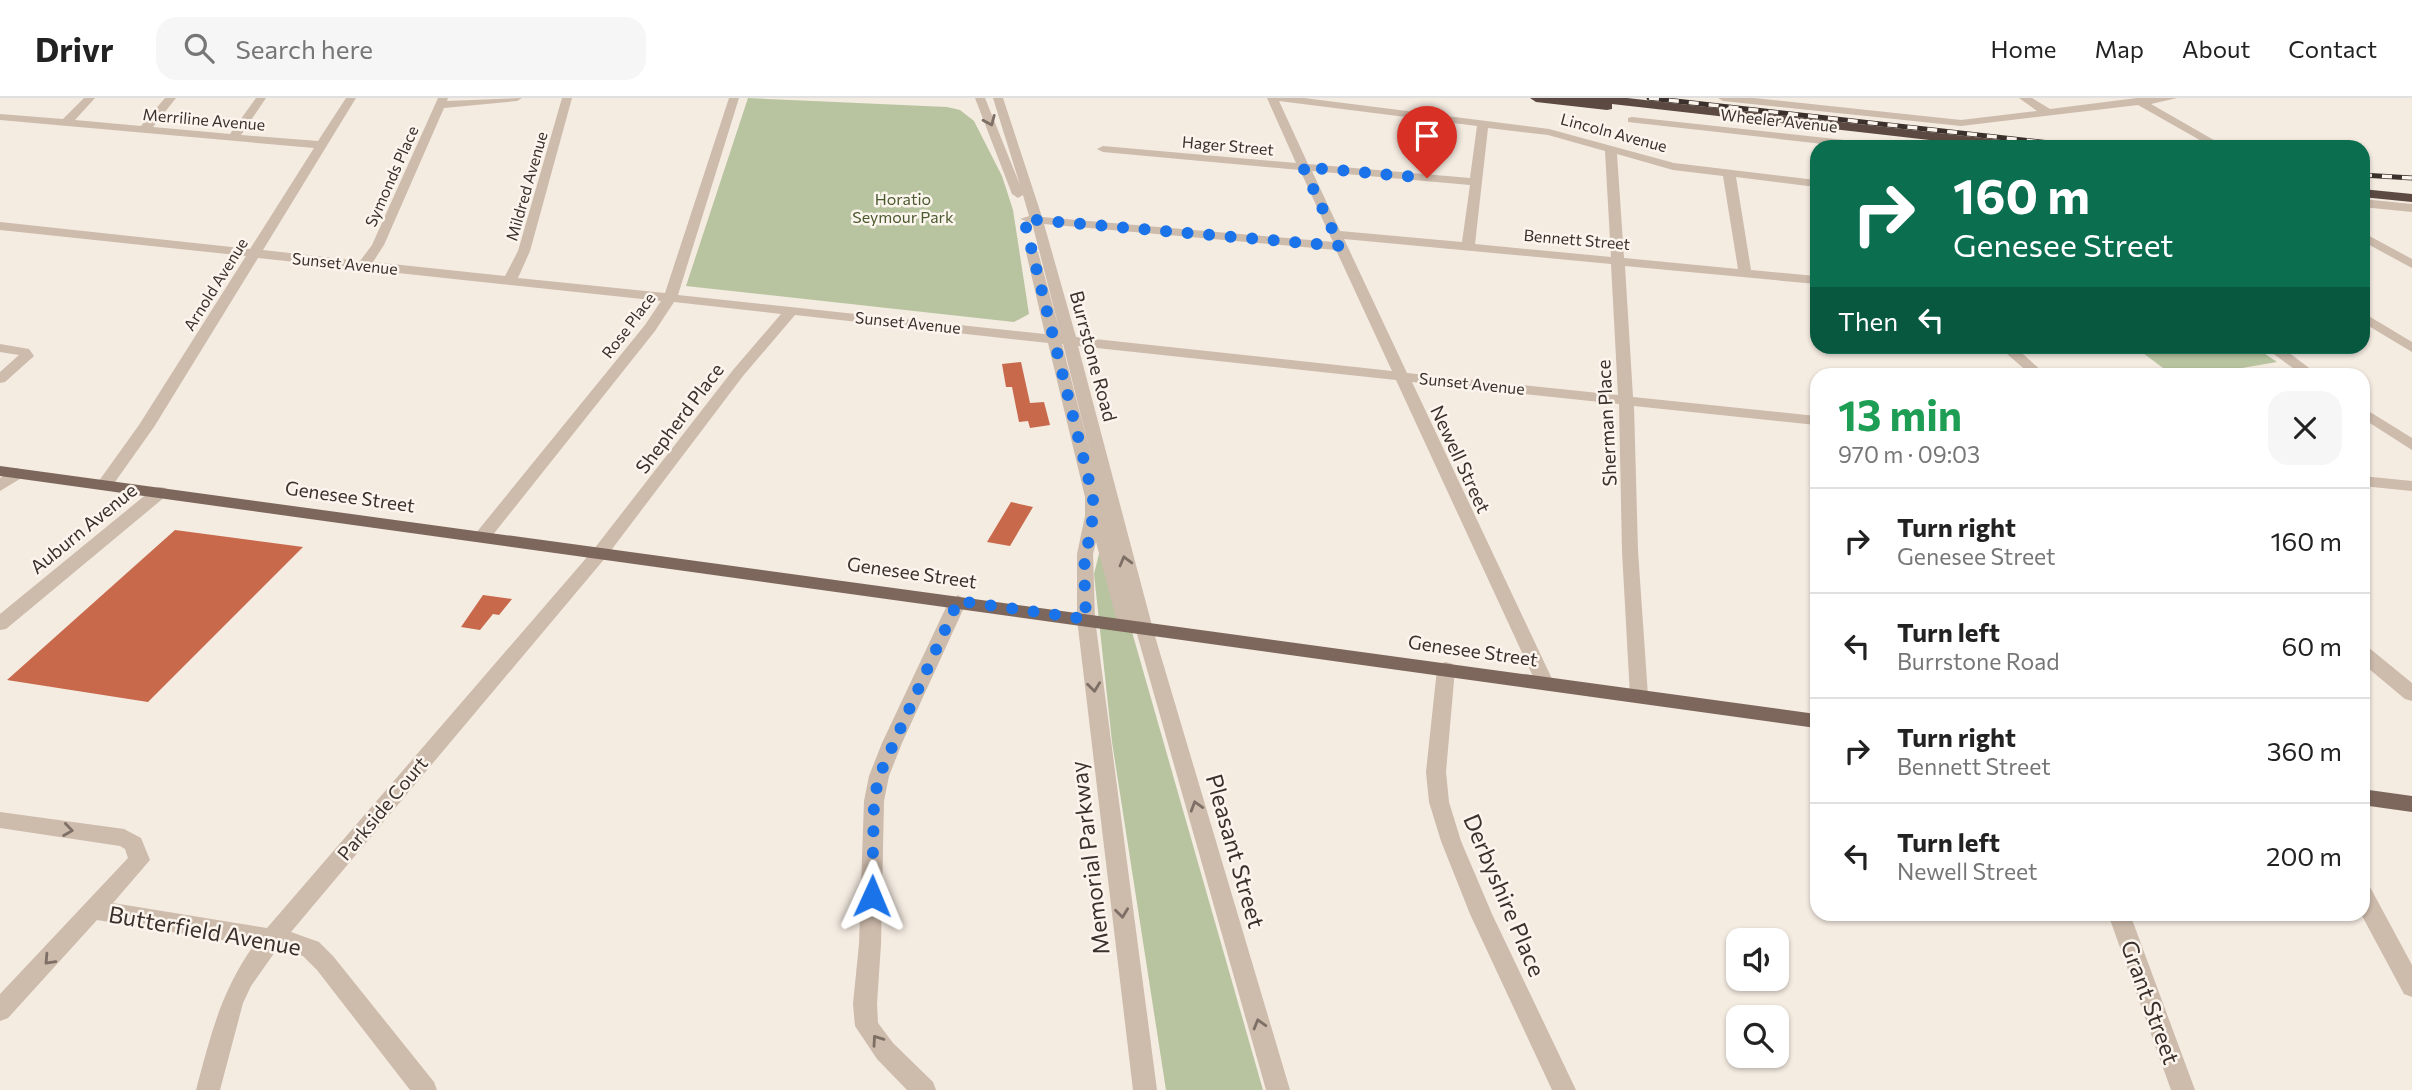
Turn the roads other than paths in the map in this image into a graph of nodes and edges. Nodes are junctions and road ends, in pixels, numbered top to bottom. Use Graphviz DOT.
graph roads {
  1 [pos="90,98"];
  2 [pos="171,98"];
  3 [pos="261,98"];
  4 [pos="351,98"];
  5 [pos="517,98"];
  6 [pos="567,98"];
  7 [pos="734,98"];
  8 [pos="980,98"];
  9 [pos="998,98"];
  10 [pos="1272,98"];
  11 [pos="1278,98"];
  12 [pos="1536,98"];
  13 [pos="1593,98"];
  14 [pos="1723,98"];
  15 [pos="1848,98"];
  16 [pos="2024,98"];
  17 [pos="2172,98"];
  18 [pos="2136,100"];
  19 [pos="441,102"];
  20 [pos="2050,114"];
  21 [pos="1870,115"];
  22 [pos="0,117"];
  23 [pos="16,118"];
  24 [pos="1632,120"];
  25 [pos="66,123"];
  26 [pos="1483,124"];
  27 [pos="0,127"];
  28 [pos="144,130"];
  29 [pos="233,138"];
  30 [pos="1816,140"];
  31 [pos="1905,140"];
  32 [pos="1965,140"];
  33 [pos="2207,140"];
  34 [pos="321,145"];
  35 [pos="1611,148"];
  36 [pos="1103,149"];
  37 [pos="1303,167"];
  38 [pos="1729,173"];
  39 [pos="1810,182"];
  40 [pos="1476,183"];
  41 [pos="2370,186"];
  42 [pos="2412,191"];
  43 [pos="2370,194"];
  44 [pos="2412,198"];
  45 [pos="2370,204"];
  46 [pos="2412,208"];
  47 [pos="1030,219"];
  48 [pos="0,226"];
  49 [pos="1337,240"];
  50 [pos="2370,241"];
  51 [pos="1468,246"];
  52 [pos="2370,250"];
  53 [pos="254,253"];
  54 [pos="2392,253"];
  55 [pos="2412,255"];
  56 [pos="1617,260"];
  57 [pos="2412,264"];
  58 [pos="364,265"];
  59 [pos="1745,273"];
  60 [pos="1810,279"];
  61 [pos="510,280"];
  62 [pos="671,297"];
  63 [pos="792,310"];
  64 [pos="2370,321"];
  65 [pos="1061,339"];
  66 [pos="0,348"];
  67 [pos="2412,348"];
  68 [pos="2014,354"];
  69 [pos="2281,354"];
  70 [pos="2031,368"];
  71 [pos="2301,368"];
  72 [pos="1400,376"];
  73 [pos="0,379"];
  74 [pos="1626,399"];
  75 [pos="2370,416"];
  76 [pos="1810,420"];
  77 [pos="2412,445"];
  78 [pos="8,472"];
  79 [pos="2370,482"];
  80 [pos="104,485"];
  81 [pos="0,486"];
  82 [pos="2412,486"];
  83 [pos="160,492"];
  84 [pos="1093,497"];
  85 [pos="482,537"];
  86 [pos="600,553"];
  87 [pos="958,601"];
  88 [pos="1086,619"];
  89 [pos="0,624"];
  90 [pos="1135,626"];
  91 [pos="2370,659"];
  92 [pos="1446,669"];
  93 [pos="1545,683"];
  94 [pos="2412,694"];
  95 [pos="1639,696"];
  96 [pos="1810,720"];
  97 [pos="2370,798"];
  98 [pos="2412,803"];
  99 [pos="0,820"];
  100 [pos="2370,909"];
  101 [pos="95,910"];
  102 [pos="2122,921"];
  103 [pos="271,939"];
  104 [pos="2412,987"];
  105 [pos="0,1010"];
  106 [pos="208,1090"];
  107 [pos="425,1090"];
  108 [pos="924,1090"];
  109 [pos="1145,1090"];
  110 [pos="1278,1090"];
  111 [pos="1564,1090"];
  112 [pos="2183,1090"];
  1 -- 25 [label="street"];
  2 -- 28 [label="street"];
  3 -- 29 [label="street"];
  4 -- 34 [label="street, Arnold Avenue"];
  5 -- 19 [label="street"];
  6 -- 61 [label="street, Mildred Avenue"];
  7 -- 62 [label="street, Rose Place"];
  8 -- 47 [label="street, Burrstone Road, one-way"];
  9 -- 47 [label="street, Burrstone Road"];
  10 -- 37 [label="street, Newell Street"];
  11 -- 26 [label="street, Lincoln Avenue"];
  12 -- 31 [label="highway"];
  13 -- 32 [label="highway"];
  14 -- 21 [label="street"];
  15 -- 21 [label="street"];
  16 -- 20 [label="street"];
  17 -- 18 [label="street"];
  18 -- 20 [label="street"];
  18 -- 33 [label="street"];
  19 -- 58 [label="street, Symonds Place"];
  20 -- 21 [label="street"];
  22 -- 23 [label="street, Merriline Avenue"];
  23 -- 25 [label="street, Merriline Avenue"];
  23 -- 27 [label="street"];
  24 -- 30 [label="street, Wheeler Avenue"];
  25 -- 28 [label="street, Merriline Avenue"];
  26 -- 35 [label="street, Lincoln Avenue"];
  26 -- 40 [label="street"];
  28 -- 29 [label="street, Merriline Avenue"];
  29 -- 34 [label="street, Merriline Avenue"];
  34 -- 53 [label="street, Arnold Avenue"];
  35 -- 38 [label="street, Lincoln Avenue"];
  35 -- 56 [label="street, Sherman Place"];
  36 -- 37 [label="street, Hager Street"];
  37 -- 40 [label="street, Hager Street"];
  37 -- 49 [label="street, Newell Street"];
  38 -- 39 [label="street, Lincoln Avenue"];
  38 -- 59 [label="street"];
  40 -- 51 [label="street"];
  41 -- 42 [label="highway"];
  43 -- 44 [label="highway"];
  45 -- 46 [label="street"];
  47 -- 49 [label="street, Bennett Street"];
  47 -- 65 [label="street, Burrstone Road"];
  48 -- 53 [label="street, Sunset Avenue"];
  49 -- 51 [label="street, Bennett Street"];
  49 -- 72 [label="street, Newell Street"];
  50 -- 54 [label="street"];
  51 -- 56 [label="street, Bennett Street"];
  52 -- 54 [label="street"];
  53 -- 58 [label="street, Sunset Avenue"];
  53 -- 80 [label="street, Arnold Avenue"];
  54 -- 55 [label="street"];
  54 -- 57 [label="street"];
  56 -- 59 [label="street, Bennett Street"];
  56 -- 74 [label="street, Sherman Place"];
  58 -- 61 [label="street, Sunset Avenue"];
  59 -- 60 [label="street, Bennett Street"];
  61 -- 62 [label="street, Sunset Avenue"];
  62 -- 63 [label="street, Sunset Avenue"];
  62 -- 85 [label="street, Rose Place"];
  63 -- 65 [label="street, Sunset Avenue"];
  63 -- 86 [label="street, Shepherd Place"];
  64 -- 67 [label="street"];
  65 -- 72 [label="street, Sunset Avenue"];
  65 -- 84 [label="street, Burrstone Road"];
  90 -- 65 [label="street, Burrstone Road, one-way"];
  66 -- 73 [label="street"];
  68 -- 70 [label="street"];
  69 -- 71 [label="street"];
  72 -- 74 [label="street, Sunset Avenue"];
  72 -- 93 [label="street, Newell Street"];
  74 -- 76 [label="street, Sunset Avenue"];
  74 -- 95 [label="street, Sherman Place"];
  75 -- 77 [label="street"];
  78 -- 80 [label="main road, Genesee Street"];
  78 -- 81 [label="street"];
  79 -- 82 [label="street"];
  80 -- 83 [label="main road, Genesee Street"];
  83 -- 85 [label="main road, Genesee Street"];
  83 -- 89 [label="street, Auburn Avenue"];
  84 -- 88 [label="street, Burrstone Road"];
  84 -- 90 [label="street"];
  85 -- 86 [label="main road, Genesee Street"];
  86 -- 87 [label="main road, Genesee Street"];
  86 -- 103 [label="street, Parkside Court"];
  87 -- 88 [label="main road, Genesee Street"];
  108 -- 87 [label="street, one-way"];
  88 -- 90 [label="main road, Genesee Street"];
  88 -- 109 [label="street, Memorial Parkway, one-way"];
  90 -- 92 [label="main road, Genesee Street"];
  110 -- 90 [label="street, Pleasant Street, one-way"];
  91 -- 94 [label="street"];
  92 -- 93 [label="main road, Genesee Street"];
  92 -- 111 [label="street, Derbyshire Place"];
  93 -- 95 [label="main road, Genesee Street"];
  95 -- 96 [label="main road, Genesee Street"];
  97 -- 98 [label="main road"];
  99 -- 101 [label="street, Butterfield Avenue, one-way"];
  100 -- 104 [label="street"];
  101 -- 103 [label="street, Butterfield Avenue"];
  101 -- 105 [label="street, one-way"];
  102 -- 112 [label="street, Grant Street"];
  103 -- 106 [label="street, Parkside Court"];
  103 -- 107 [label="street, Butterfield Avenue"];
}
